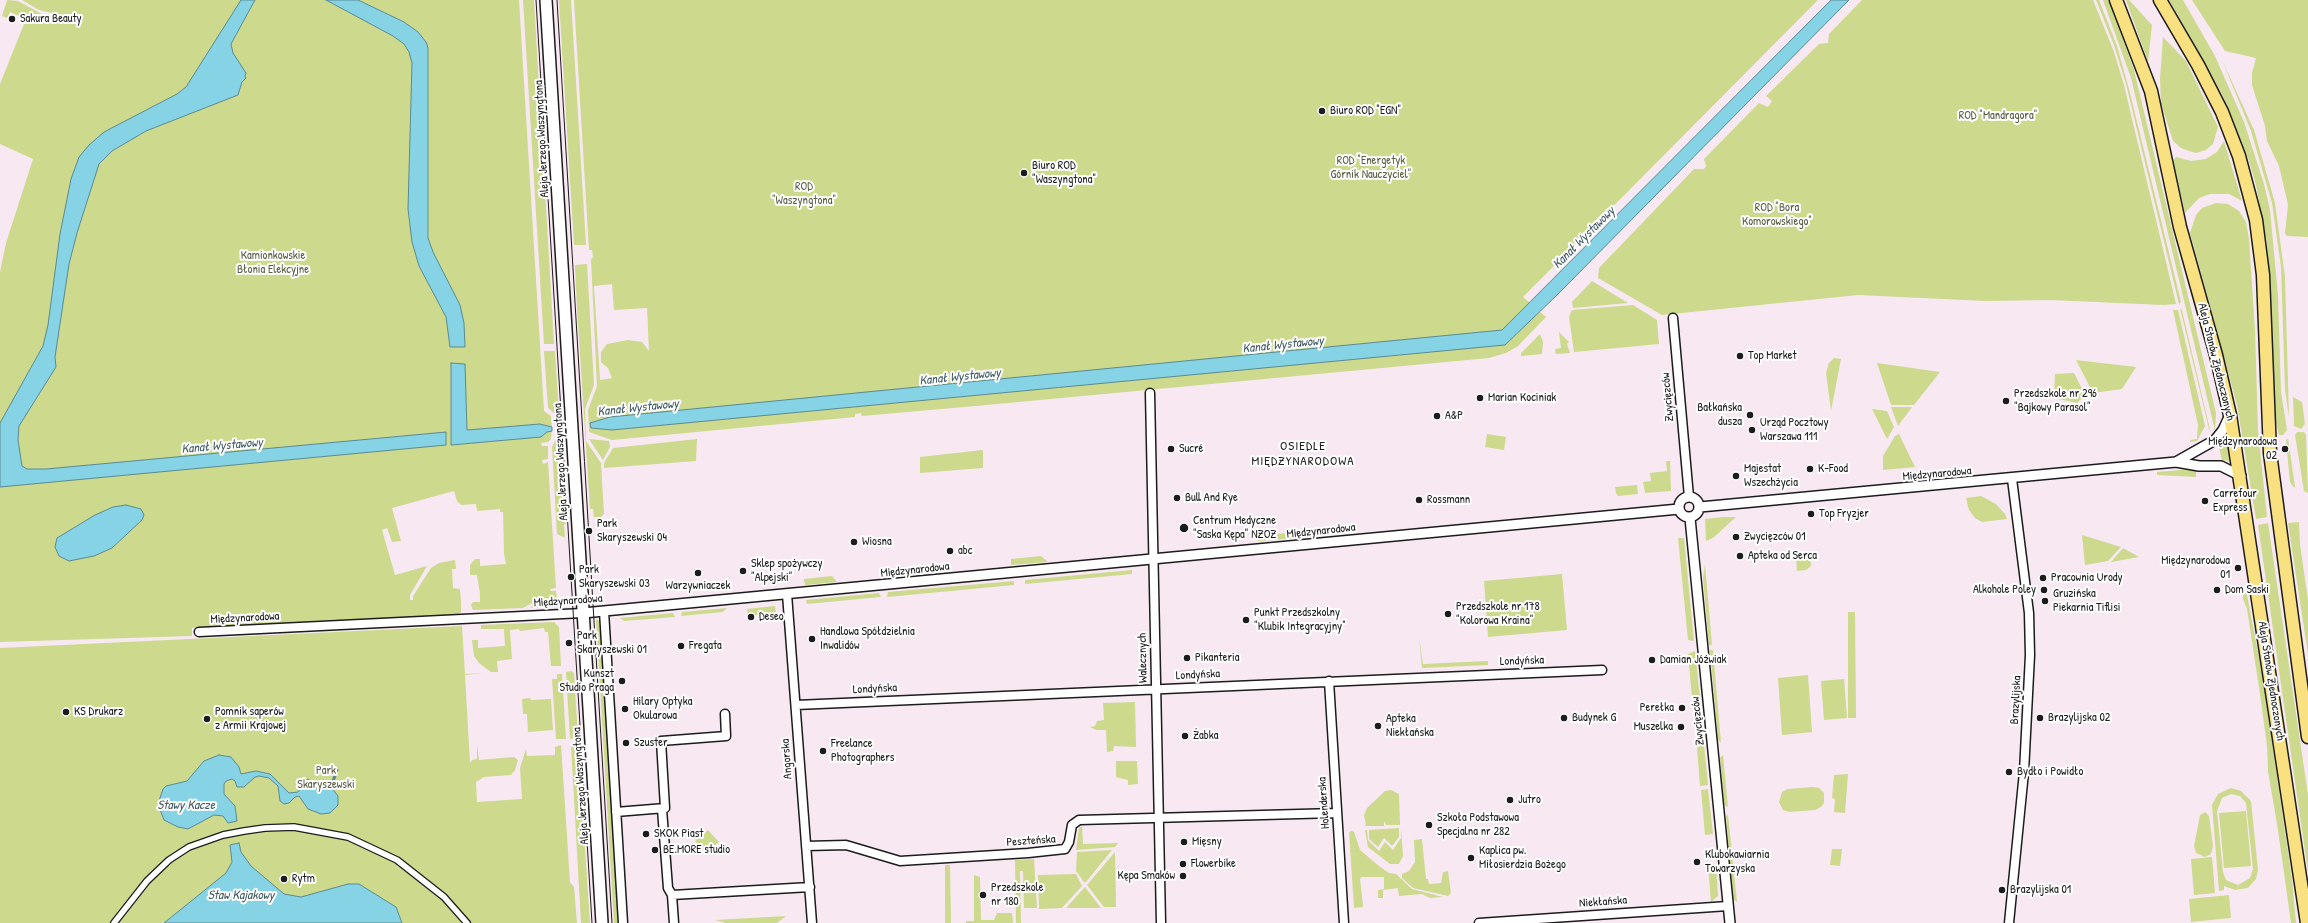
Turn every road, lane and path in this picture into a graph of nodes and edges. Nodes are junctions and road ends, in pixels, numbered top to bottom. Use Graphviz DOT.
graph roads {
  1 [pos="546,0"];
  2 [pos="2116,0"];
  3 [pos="2160,0"];
  4 [pos="1673,318"];
  5 [pos="1150,393"];
  6 [pos="2230,415"];
  7 [pos="2176,462"];
  8 [pos="2241,476"];
  9 [pos="2012,479"];
  10 [pos="1689,497"];
  11 [pos="1700,507"];
  12 [pos="1679,509"];
  13 [pos="1690,518"];
  14 [pos="1153,560"];
  15 [pos="787,594"];
  16 [pos="604,611"];
  17 [pos="583,613"];
  18 [pos="199,632"];
  19 [pos="1602,670"];
  20 [pos="1329,680"];
  21 [pos="1156,688"];
  22 [pos="796,705"];
  23 [pos="725,714"];
  24 [pos="2308,737"];
  25 [pos="662,809"];
  26 [pos="616,812"];
  27 [pos="1336,813"];
  28 [pos="1158,817"];
  29 [pos="806,846"];
  30 [pos="810,887"];
  31 [pos="672,895"];
  32 [pos="1728,906"];
  33 [pos="114,923"];
  34 [pos="468,923"];
  35 [pos="602,923"];
  36 [pos="623,923"];
  37 [pos="674,923"];
  38 [pos="812,923"];
  39 [pos="1161,923"];
  40 [pos="1344,923"];
  41 [pos="1479,923"];
  42 [pos="1730,923"];
  43 [pos="2009,923"];
  44 [pos="2307,923"];
  1 -- 17 [label="main road, Aleja Jerzego Waszyngtona"];
  2 -- 6 [label="main road, Aleja Stanów Zjednoczonych"];
  3 -- 24 [label="main road"];
  4 -- 10 [label="street, Zwycięzców"];
  5 -- 14 [label="street, Walecznych"];
  6 -- 7 [label="street, Międzynarodowa"];
  6 -- 8 [label="main road, Aleja Stanów Zjednoczonych"];
  7 -- 8 [label="street, Międzynarodowa"];
  7 -- 9 [label="street, Międzynarodowa"];
  8 -- 44 [label="main road, Aleja Stanów Zjednoczonych"];
  9 -- 11 [label="street, Międzynarodowa"];
  9 -- 43 [label="street, Brazylijska"];
  10 -- 11 [label="street"];
  10 -- 12 [label="street"];
  11 -- 13 [label="street"];
  12 -- 13 [label="street"];
  12 -- 14 [label="street, Międzynarodowa"];
  13 -- 32 [label="street, Zwycięzców"];
  14 -- 15 [label="street, Międzynarodowa"];
  14 -- 21 [label="street, Walecznych"];
  15 -- 16 [label="street, Międzynarodowa"];
  15 -- 22 [label="street, Angorska"];
  16 -- 17 [label="street, Międzynarodowa"];
  16 -- 26 [label="street"];
  17 -- 18 [label="street, Międzynarodowa"];
  17 -- 35 [label="main road, Aleja Jerzego Waszyngtona"];
  19 -- 20 [label="street, Londyńska"];
  20 -- 21 [label="street, Londyńska"];
  20 -- 27 [label="street, Holenderska"];
  21 -- 22 [label="street, Londyńska"];
  21 -- 28 [label="street, Walecznych"];
  22 -- 29 [label="street, Angorska"];
  23 -- 25 [label="street"];
  25 -- 26 [label="street"];
  25 -- 31 [label="street"];
  26 -- 36 [label="street"];
  27 -- 28 [label="street, Peszteńska"];
  27 -- 40 [label="street, Holenderska"];
  28 -- 29 [label="street, Peszteńska"];
  28 -- 39 [label="street, Walecznych"];
  29 -- 30 [label="street, Angorska"];
  30 -- 31 [label="street"];
  30 -- 38 [label="street, Angorska"];
  31 -- 37 [label="street"];
  32 -- 41 [label="street, Niekłańska"];
  32 -- 42 [label="street, Zwycięzców"];
  33 -- 34 [label="street"];
}
